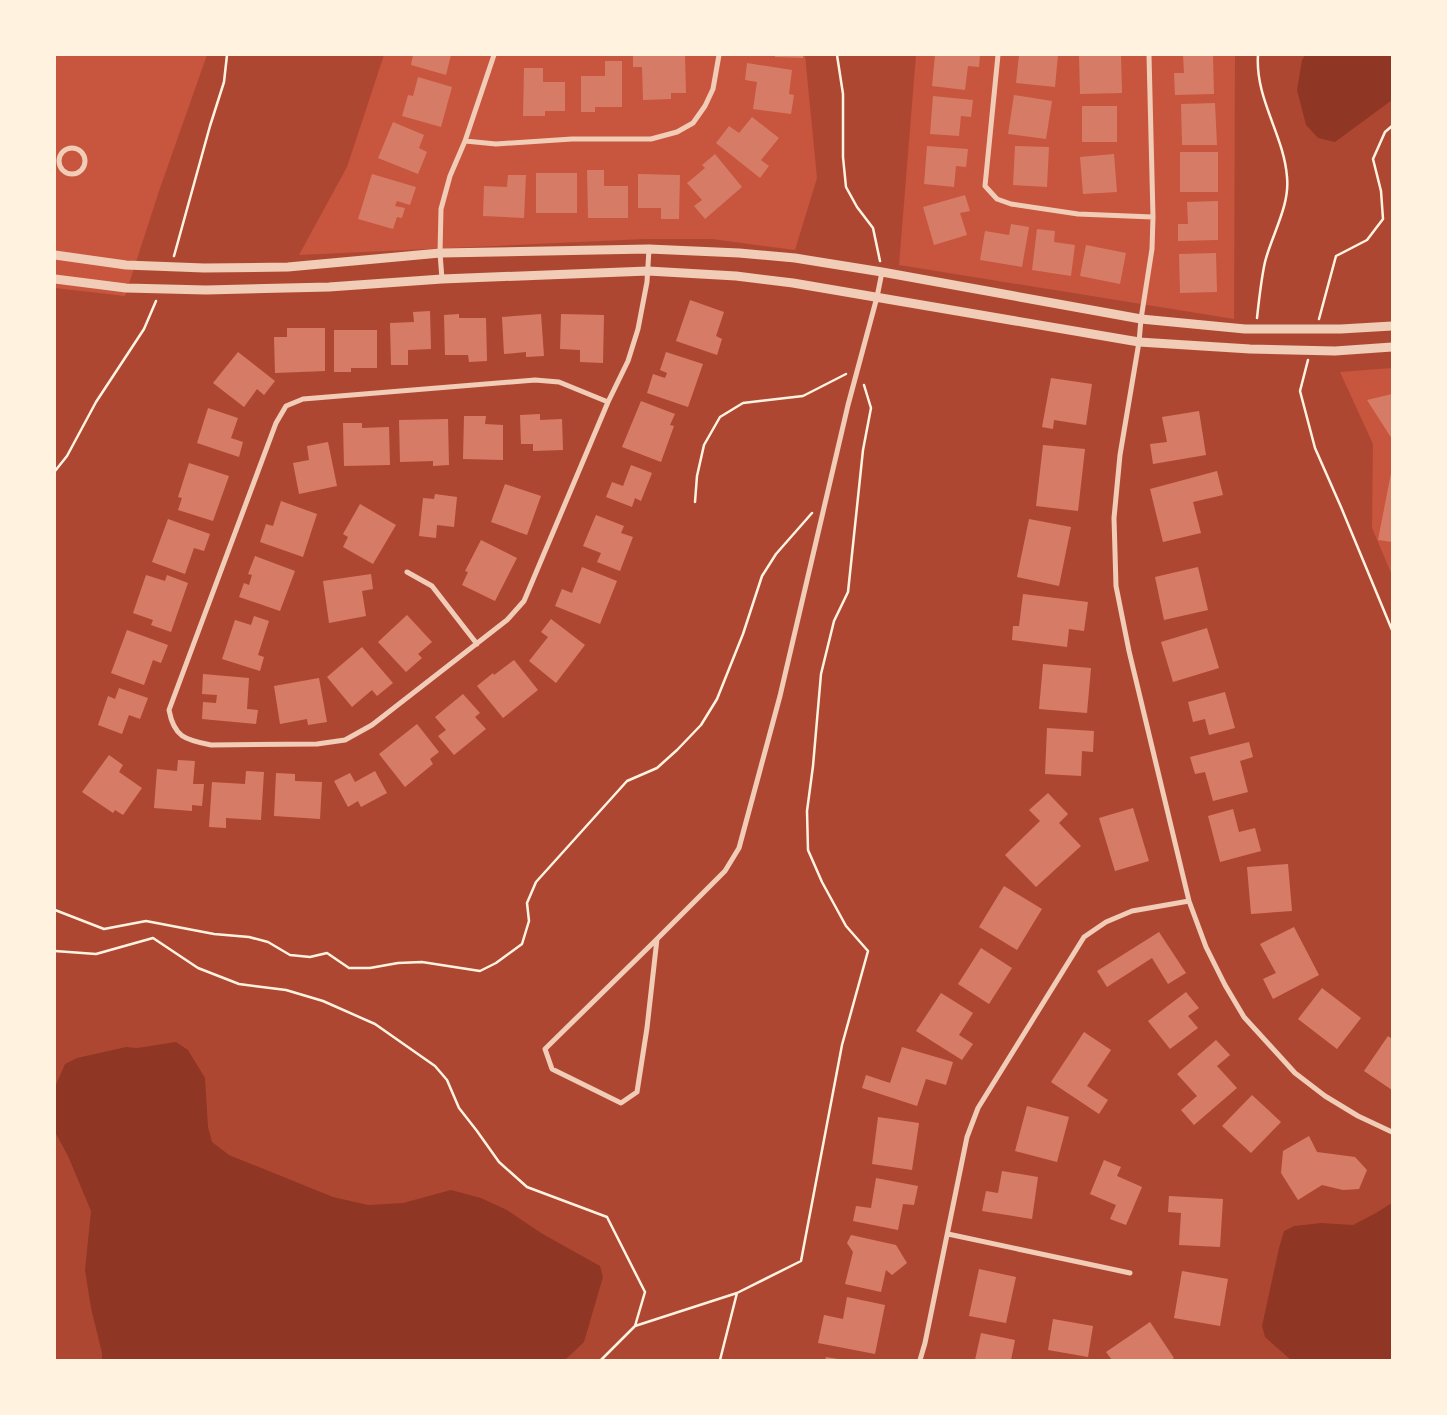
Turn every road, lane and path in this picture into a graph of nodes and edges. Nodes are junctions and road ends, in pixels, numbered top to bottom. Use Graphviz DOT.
graph roads {
  1 [pos="227,55"];
  2 [pos="494,55"];
  3 [pos="719,55"];
  4 [pos="837,55"];
  5 [pos="998,55"];
  6 [pos="1149,55"];
  7 [pos="1258,55"];
  8 [pos="1392,126"];
  9 [pos="465,141"];
  10 [pos="58,157"];
  11 [pos="1153,217"];
  12 [pos="649,249"];
  13 [pos="440,253"];
  14 [pos="55,255"];
  15 [pos="169,267"];
  16 [pos="648,271"];
  17 [pos="882,272"];
  18 [pos="442,278"];
  19 [pos="55,279"];
  20 [pos="161,289"];
  21 [pos="877,297"];
  22 [pos="1140,319"];
  23 [pos="1392,326"];
  24 [pos="1316,328"];
  25 [pos="1255,329"];
  26 [pos="1139,342"];
  27 [pos="1392,347"];
  28 [pos="1311,350"];
  29 [pos="859,367"];
  30 [pos="608,402"];
  31 [pos="55,470"];
  32 [pos="827,494"];
  33 [pos="695,502"];
  34 [pos="407,572"];
  35 [pos="1392,630"];
  36 [pos="477,644"];
  37 [pos="1189,901"];
  38 [pos="55,910"];
  39 [pos="657,940"];
  40 [pos="55,951"];
  41 [pos="1392,1132"];
  42 [pos="948,1234"];
  43 [pos="1130,1273"];
  44 [pos="737,1293"];
  45 [pos="635,1326"];
  46 [pos="601,1360"];
  47 [pos="720,1360"];
  48 [pos="920,1360"];
  1 -- 15 [label="path"];
  2 -- 9 [label="street"];
  3 -- 9 [label="street"];
  4 -- 17 [label="path"];
  5 -- 11 [label="street"];
  6 -- 11 [label="street"];
  7 -- 25 [label="path"];
  8 -- 24 [label="path"];
  9 -- 13 [label="street"];
  10 -- 10 [label="street"];
  11 -- 22 [label="street"];
  12 -- 13 [label="street"];
  12 -- 16 [label="street"];
  12 -- 17 [label="street"];
  13 -- 15 [label="street"];
  13 -- 18 [label="street"];
  14 -- 15 [label="street"];
  16 -- 18 [label="street"];
  16 -- 21 [label="street"];
  16 -- 30 [label="street"];
  17 -- 21 [label="street"];
  17 -- 22 [label="street"];
  18 -- 20 [label="street"];
  19 -- 20 [label="street"];
  20 -- 31 [label="path"];
  21 -- 26 [label="street"];
  21 -- 29 [label="street"];
  22 -- 25 [label="street"];
  22 -- 26 [label="street"];
  23 -- 24 [label="street"];
  24 -- 25 [label="street"];
  26 -- 28 [label="street"];
  26 -- 37 [label="street"];
  27 -- 28 [label="street"];
  28 -- 35 [label="path"];
  29 -- 32 [label="street"];
  29 -- 33 [label="path"];
  29 -- 44 [label="path"];
  30 -- 36 [label="street"];
  30 -- 36 [label="street"];
  32 -- 38 [label="path"];
  32 -- 39 [label="street"];
  34 -- 36 [label="street"];
  37 -- 41 [label="street"];
  37 -- 42 [label="street"];
  39 -- 39 [label="street"];
  40 -- 45 [label="path"];
  42 -- 43 [label="street"];
  42 -- 48 [label="street"];
  44 -- 45 [label="path"];
  44 -- 47 [label="path"];
  45 -- 46 [label="path"];
}
